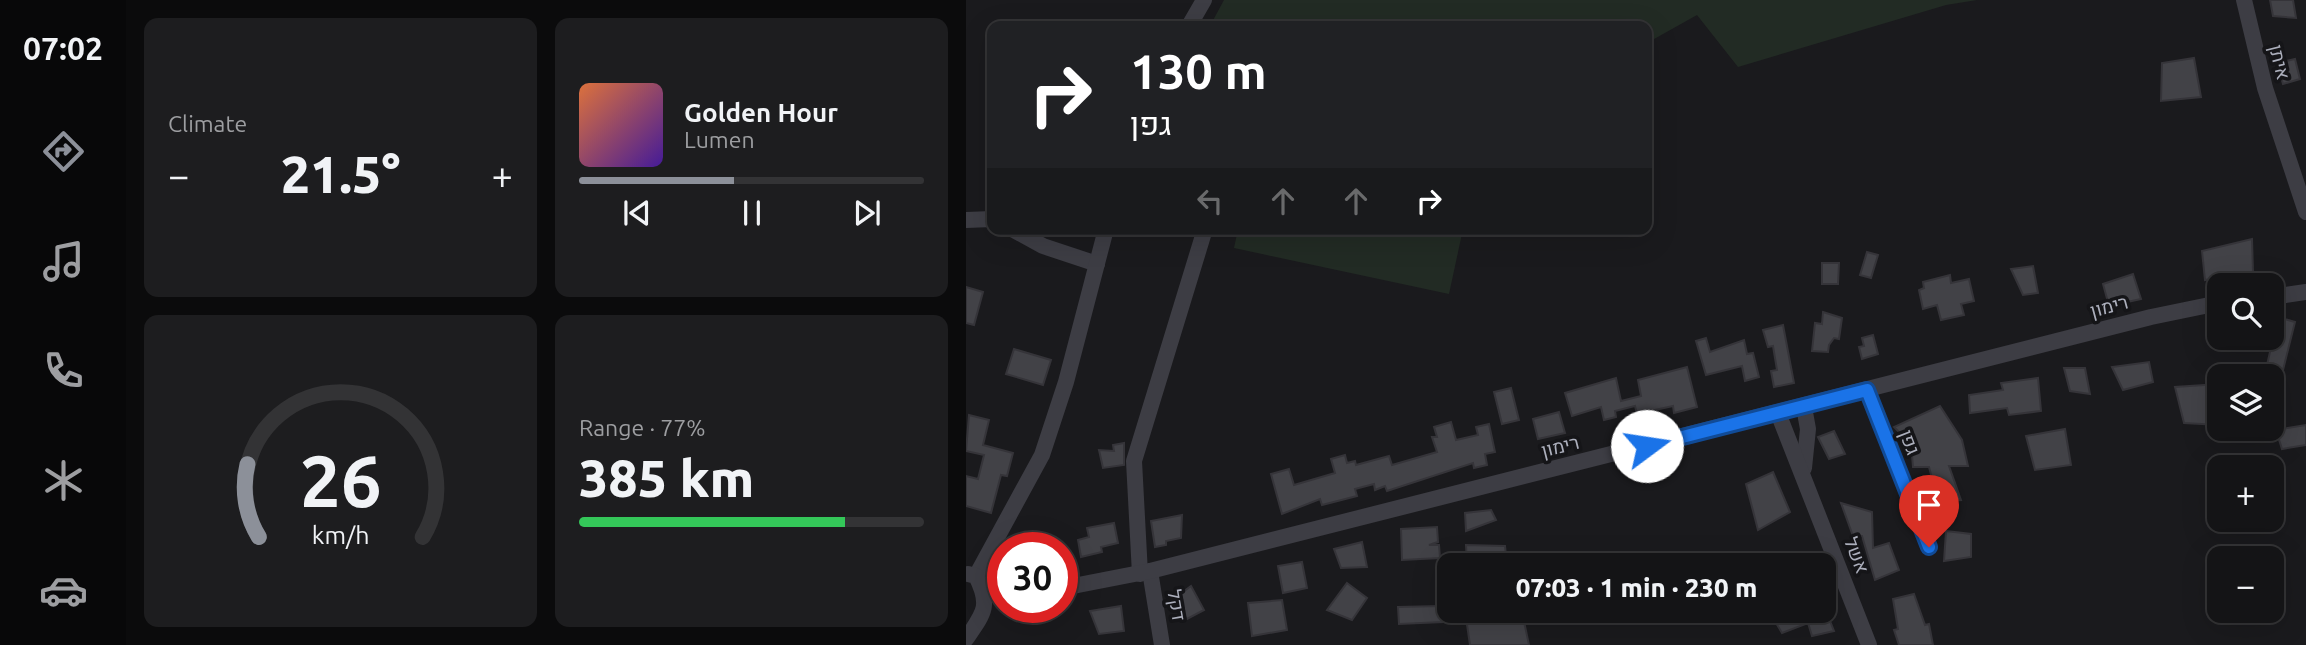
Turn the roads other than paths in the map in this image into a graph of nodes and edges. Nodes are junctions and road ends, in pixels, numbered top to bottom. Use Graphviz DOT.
graph roads {
  1 [pos="1204,0"];
  2 [pos="2244,0"];
  3 [pos="1192,21"];
  4 [pos="2306,212"];
  5 [pos="987,219"];
  6 [pos="966,220"];
  7 [pos="1023,235"];
  8 [pos="1104,235"];
  9 [pos="1203,235"];
  10 [pos="1097,264"];
  11 [pos="2306,292"];
  12 [pos="2284,295"];
  13 [pos="2207,305"];
  14 [pos="1867,390"];
  15 [pos="1804,407"];
  16 [pos="1779,413"];
  17 [pos="1807,481"];
  18 [pos="1929,547"];
  19 [pos="1145,573"];
  20 [pos="971,575"];
  21 [pos="1078,585"];
  22 [pos="966,639"];
  23 [pos="1163,645"];
  24 [pos="1869,645"];
  1 -- 3 [label="street"];
  2 -- 4 [label="street, איתן"];
  5 -- 6 [label="street"];
  7 -- 10 [label="street"];
  8 -- 10 [label="street"];
  9 -- 19 [label="street, דקל"];
  10 -- 20 [label="street"];
  11 -- 12 [label="street"];
  13 -- 14 [label="street, רימון"];
  14 -- 15 [label="street, רימון"];
  14 -- 18 [label="street, גפן"];
  15 -- 16 [label="street, רימון"];
  15 -- 17 [label="street, אשל"];
  16 -- 17 [label="street, אשל"];
  16 -- 19 [label="street, רימון"];
  17 -- 24 [label="street, אשל"];
  19 -- 21 [label="street, רימון"];
  19 -- 23 [label="street, דקל"];
  20 -- 22 [label="street"];
}
